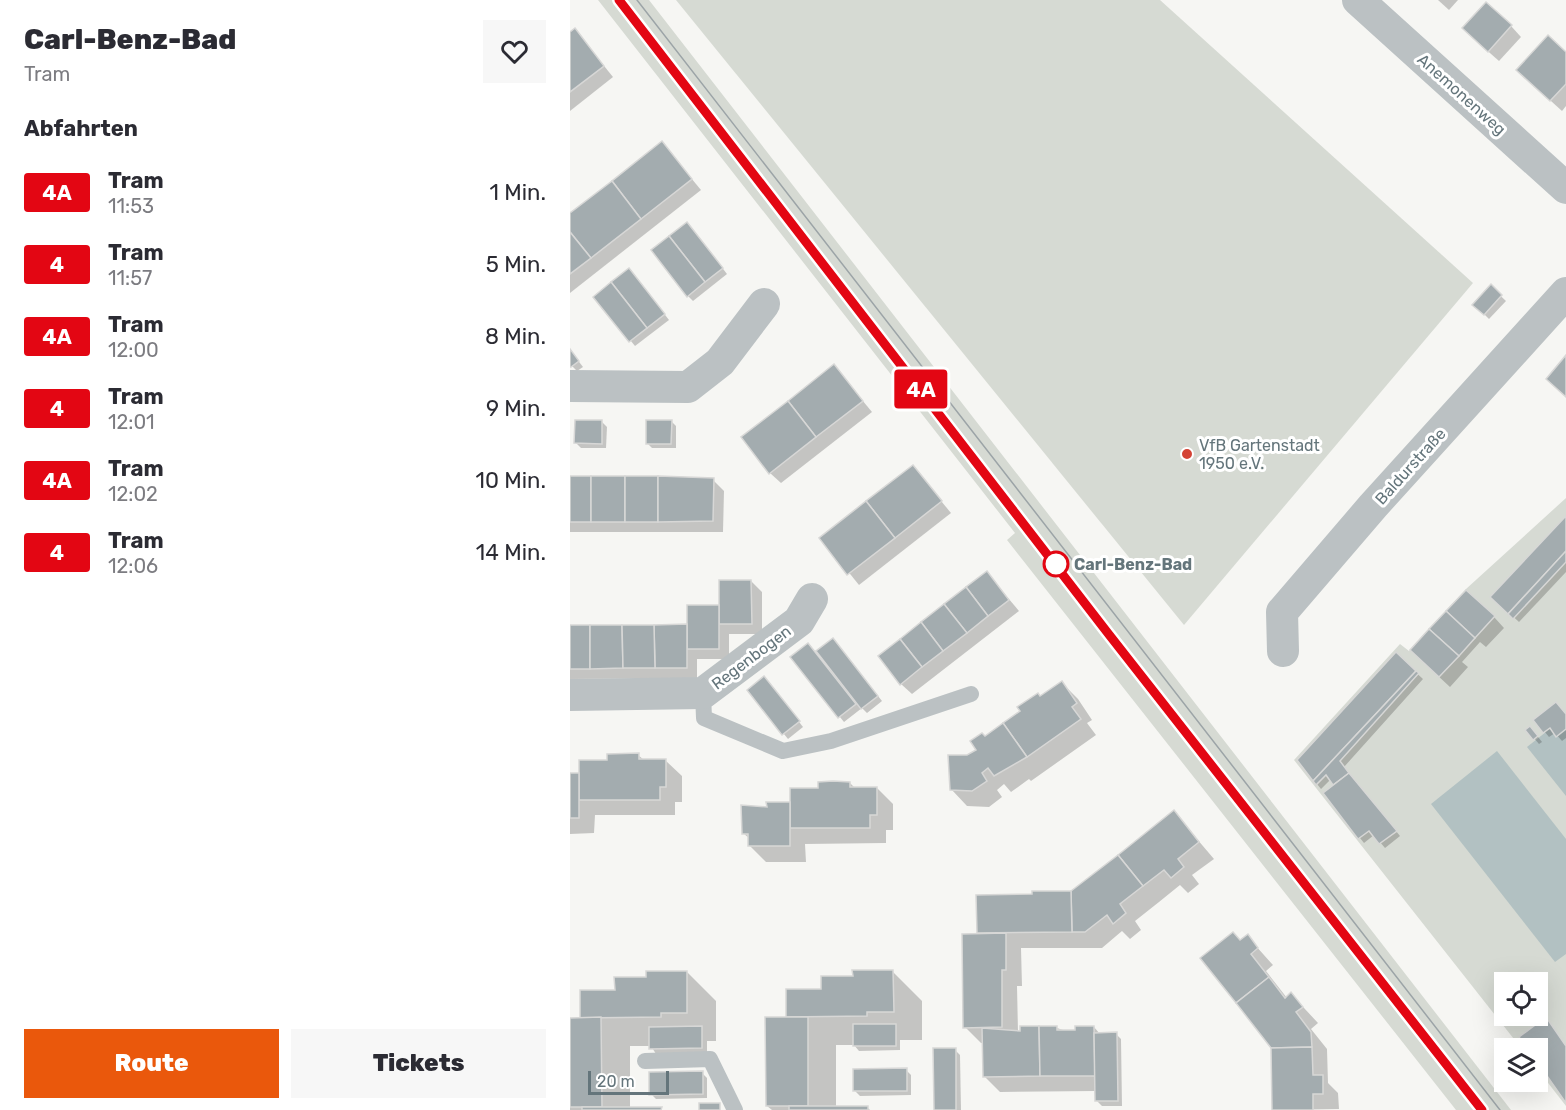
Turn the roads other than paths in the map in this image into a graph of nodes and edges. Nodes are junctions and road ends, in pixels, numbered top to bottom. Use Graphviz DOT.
graph roads {
  1 [pos="1358,0"];
  2 [pos="1566,188"];
  3 [pos="1566,293"];
  4 [pos="764,304"];
  5 [pos="570,386"];
  6 [pos="812,598"];
  7 [pos="1283,651"];
  8 [pos="703,693"];
  9 [pos="971,694"];
  10 [pos="570,695"];
  11 [pos="645,1061"];
  12 [pos="735,1110"];
  1 -- 2 [label="street, Anemonenweg"];
  3 -- 7 [label="street, Baldurstraße"];
  4 -- 5 [label="street"];
  6 -- 8 [label="street, Regenbogen"];
  8 -- 9 [label="lane"];
  8 -- 10 [label="street, Regenbogen"];
  11 -- 12 [label="lane"];
}
